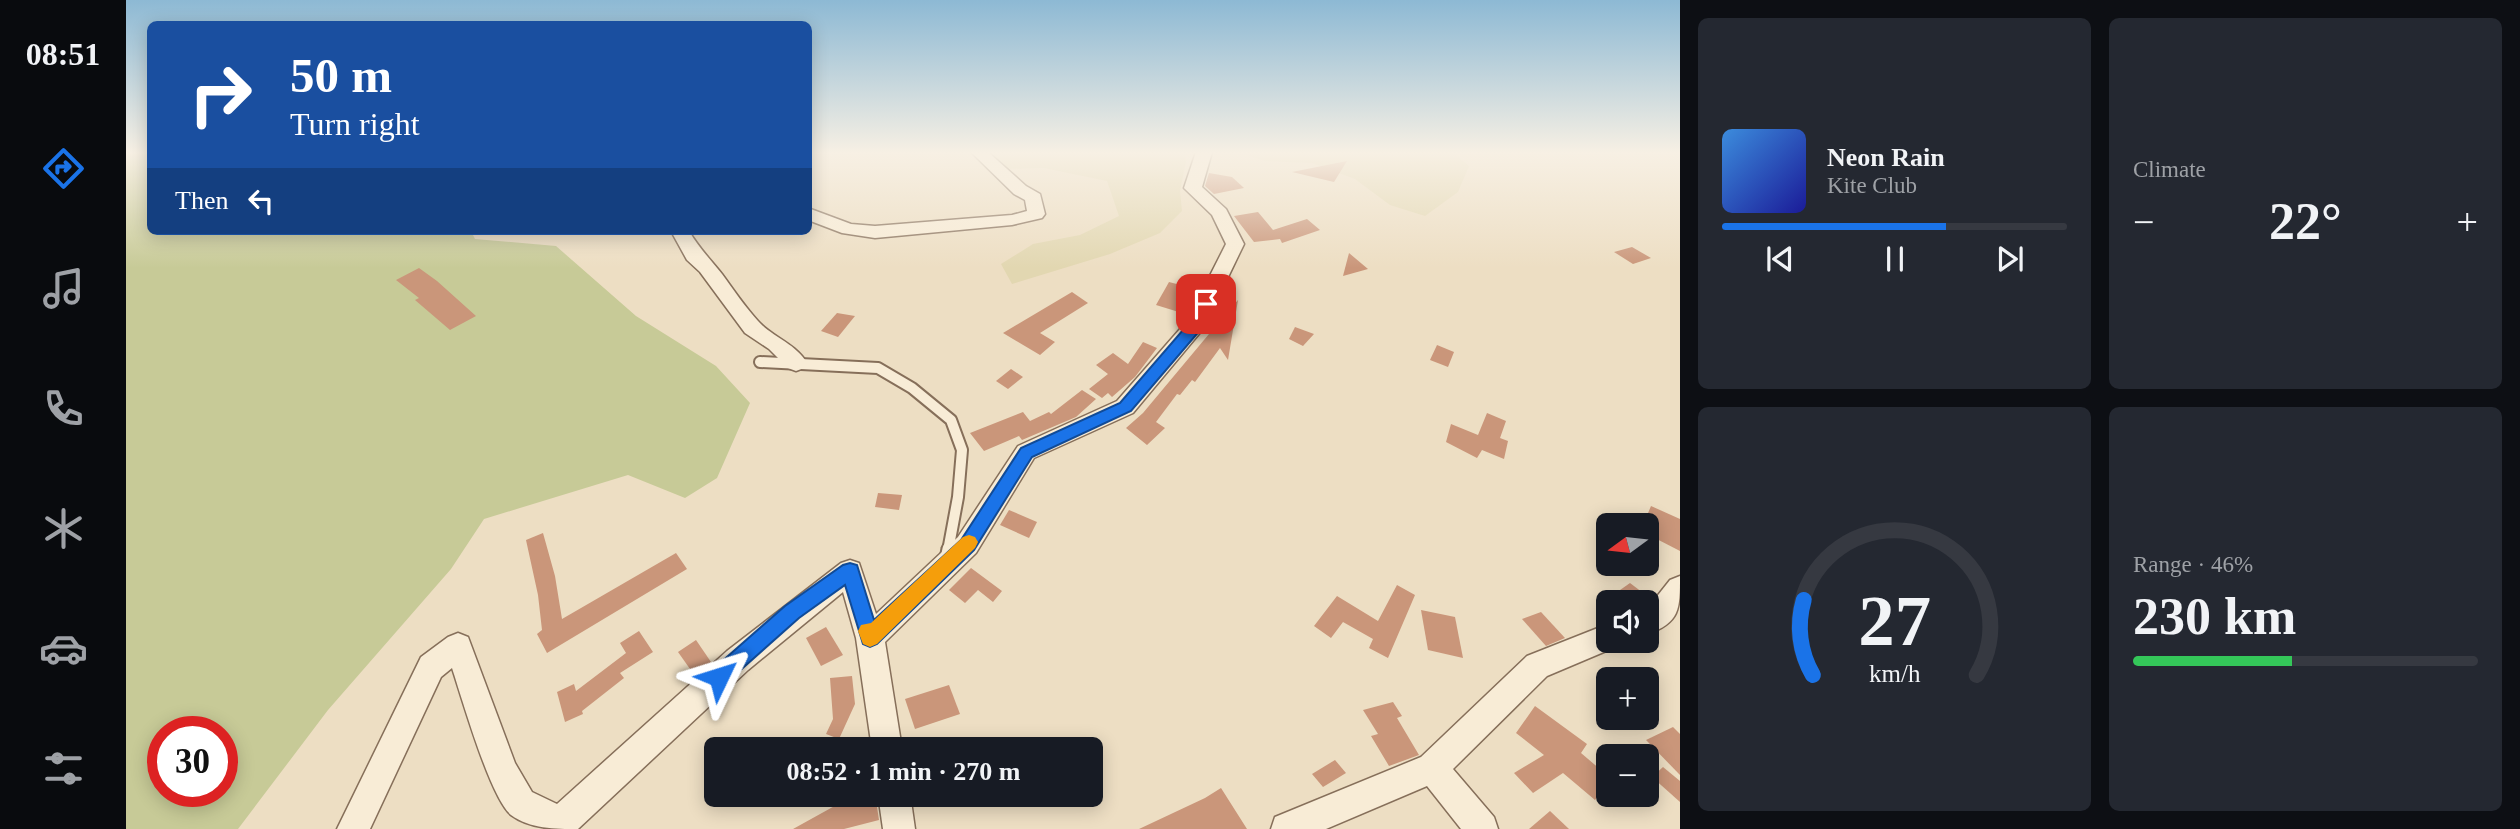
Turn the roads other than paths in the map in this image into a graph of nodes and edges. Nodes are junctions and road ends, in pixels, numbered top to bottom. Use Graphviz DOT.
graph roads {
  1 [pos="1021,191"];
  2 [pos="1196,191"];
  3 [pos="812,215"];
  4 [pos="682,235"];
  5 [pos="760,362"];
  6 [pos="796,363"];
  7 [pos="947,565"];
  8 [pos="1679,593"];
  9 [pos="1659,616"];
  10 [pos="870,638"];
  11 [pos="1596,642"];
  12 [pos="885,737"];
  13 [pos="1432,768"];
  14 [pos="896,807"];
  15 [pos="353,829"];
  16 [pos="899,829"];
  17 [pos="1287,829"];
  18 [pos="1482,829"];
  1 -- 3 [label="street"];
  2 -- 7 [label="street"];
  4 -- 6 [label="street"];
  5 -- 6 [label="lane"];
  6 -- 7 [label="lane"];
  7 -- 10 [label="street"];
  8 -- 9 [label="street"];
  10 -- 12 [label="street"];
  10 -- 15 [label="street"];
  11 -- 13 [label="street"];
  13 -- 17 [label="street"];
  13 -- 18 [label="street"];
  14 -- 16 [label="street"];
}
